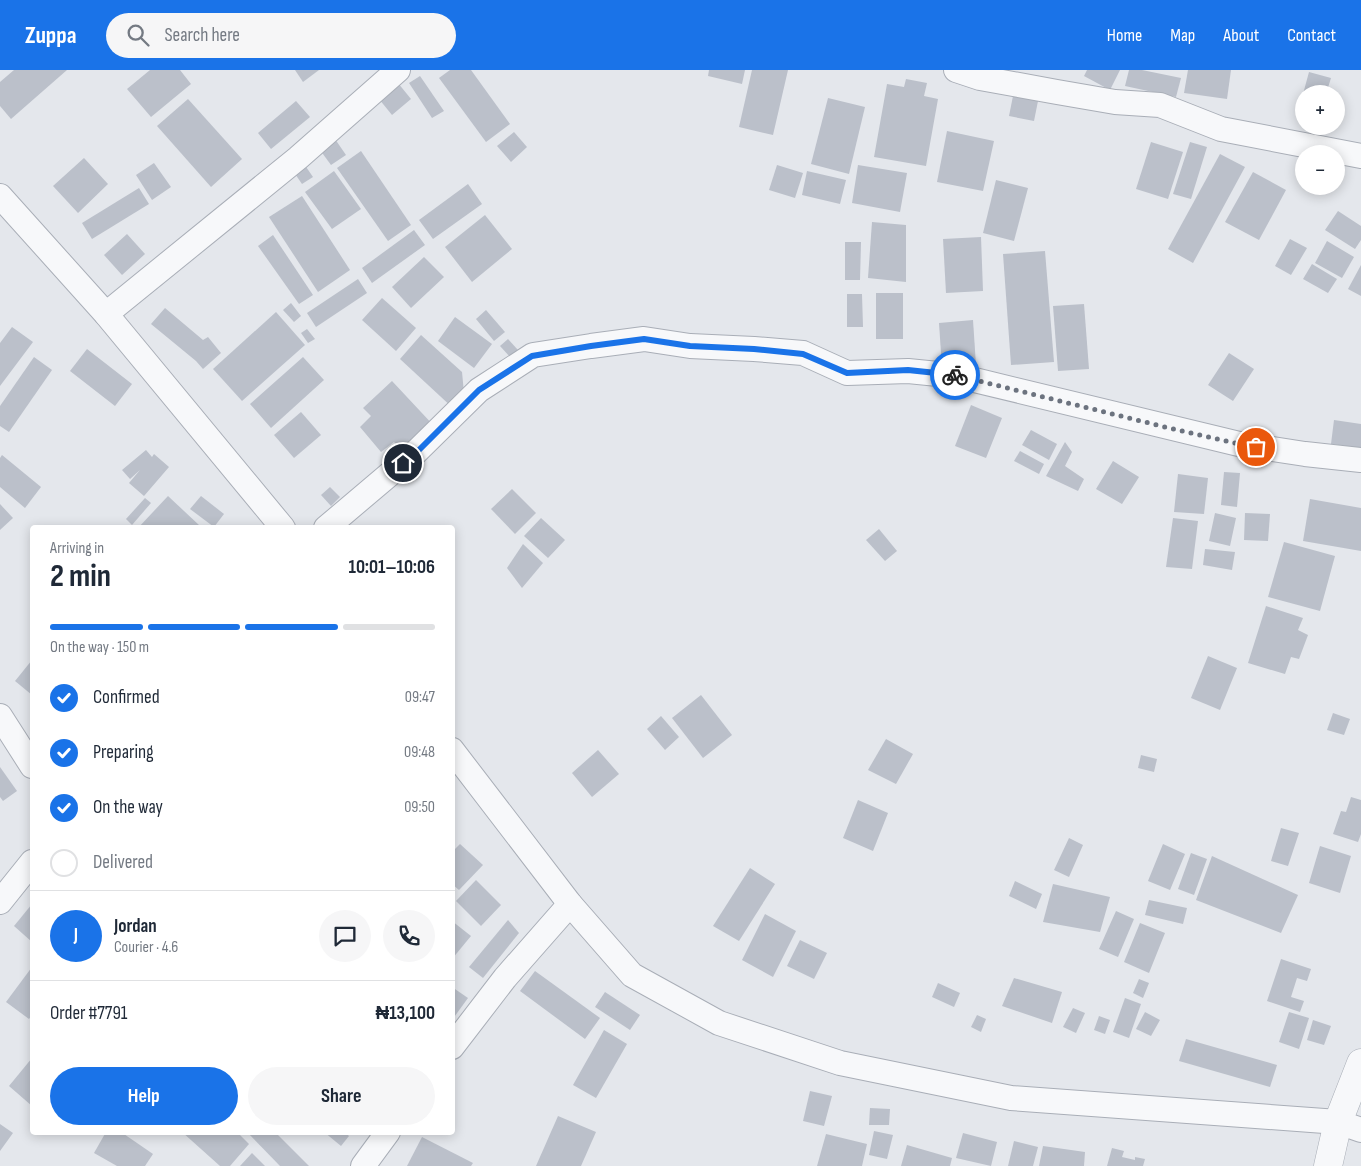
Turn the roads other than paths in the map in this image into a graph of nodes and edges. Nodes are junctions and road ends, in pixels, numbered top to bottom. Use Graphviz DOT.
graph roads {
  1 [pos="398,70"];
  2 [pos="956,70"];
  3 [pos="1361,156"];
  4 [pos="0,196"];
  5 [pos="106,314"];
  6 [pos="1361,460"];
  7 [pos="281,525"];
  8 [pos="330,525"];
  9 [pos="0,716"];
  10 [pos="455,754"];
  11 [pos="30,763"];
  12 [pos="30,864"];
  13 [pos="0,902"];
  14 [pos="570,904"];
  15 [pos="455,1043"];
  16 [pos="1361,1063"];
  17 [pos="1350,1126"];
  18 [pos="386,1135"];
  19 [pos="363,1166"];
  20 [pos="1328,1166"];
  1 -- 5 [label="street"];
  2 -- 3 [label="street"];
  4 -- 5 [label="street"];
  5 -- 7 [label="street"];
  6 -- 8 [label="street"];
  9 -- 11 [label="street"];
  10 -- 14 [label="street"];
  12 -- 13 [label="street"];
  14 -- 15 [label="street"];
  14 -- 17 [label="street"];
  16 -- 17 [label="street"];
  17 -- 20 [label="street"];
  18 -- 19 [label="street"];
}
